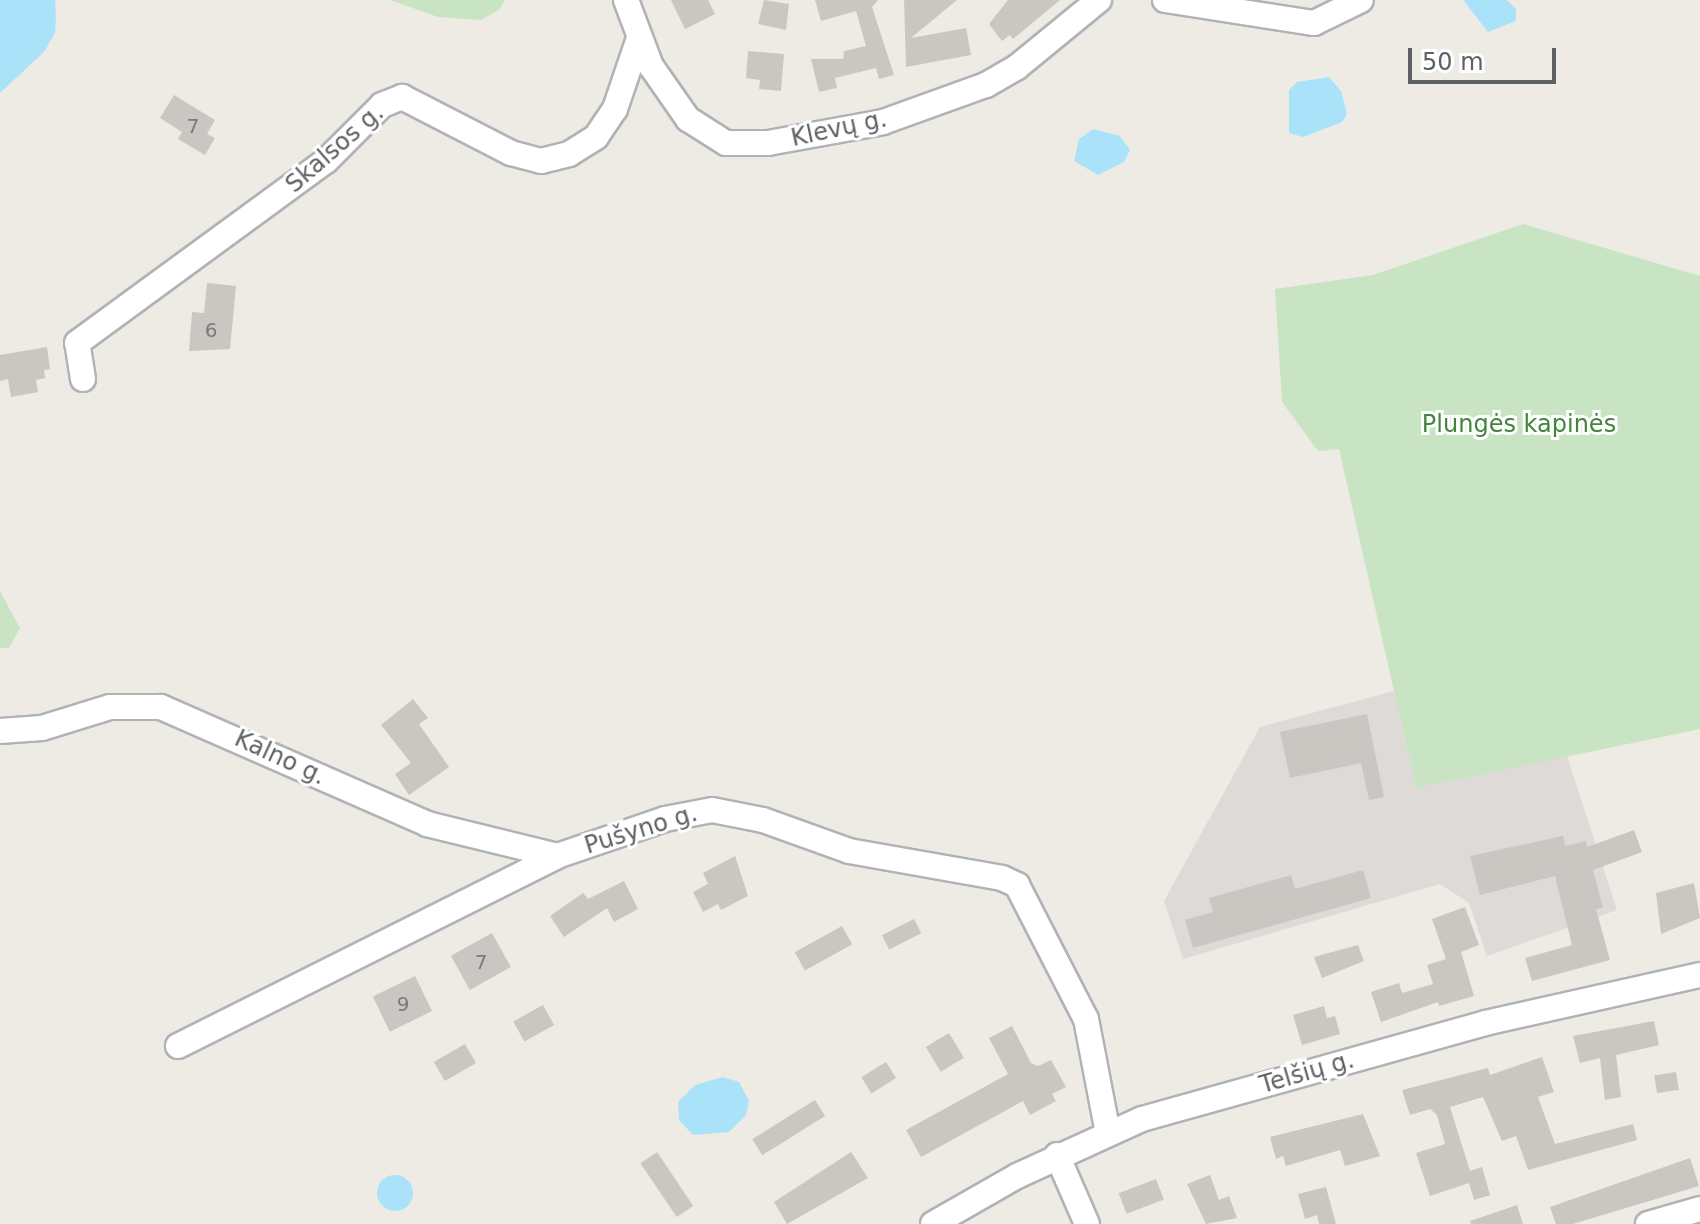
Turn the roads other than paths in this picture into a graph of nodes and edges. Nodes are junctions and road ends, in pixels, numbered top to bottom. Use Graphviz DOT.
graph roads {
  1 [pos="626,0"];
  2 [pos="1099,0"];
  3 [pos="1165,0"];
  4 [pos="1361,0"];
  5 [pos="639,38"];
  6 [pos="83,379"];
  7 [pos="0,731"];
  8 [pos="557,856"];
  9 [pos="1700,975"];
  10 [pos="178,1046"];
  11 [pos="1108,1133"];
  12 [pos="1057,1155"];
  13 [pos="1700,1209"];
  14 [pos="933,1224"];
  15 [pos="1087,1224"];
  16 [pos="1648,1224"];
  1 -- 5 [label="street, Klevų g."];
  2 -- 5 [label="street, Klevų g."];
  3 -- 4 [label="street"];
  5 -- 6 [label="street, Skalsos g."];
  7 -- 8 [label="street, Kalno g."];
  8 -- 10 [label="street, Pušyno g."];
  8 -- 11 [label="street, Pušyno g."];
  9 -- 11 [label="street, Telšių g."];
  11 -- 12 [label="street, Telšių g."];
  12 -- 14 [label="street, Telšių g."];
  12 -- 15 [label="street"];
  13 -- 16 [label="street"];
}
